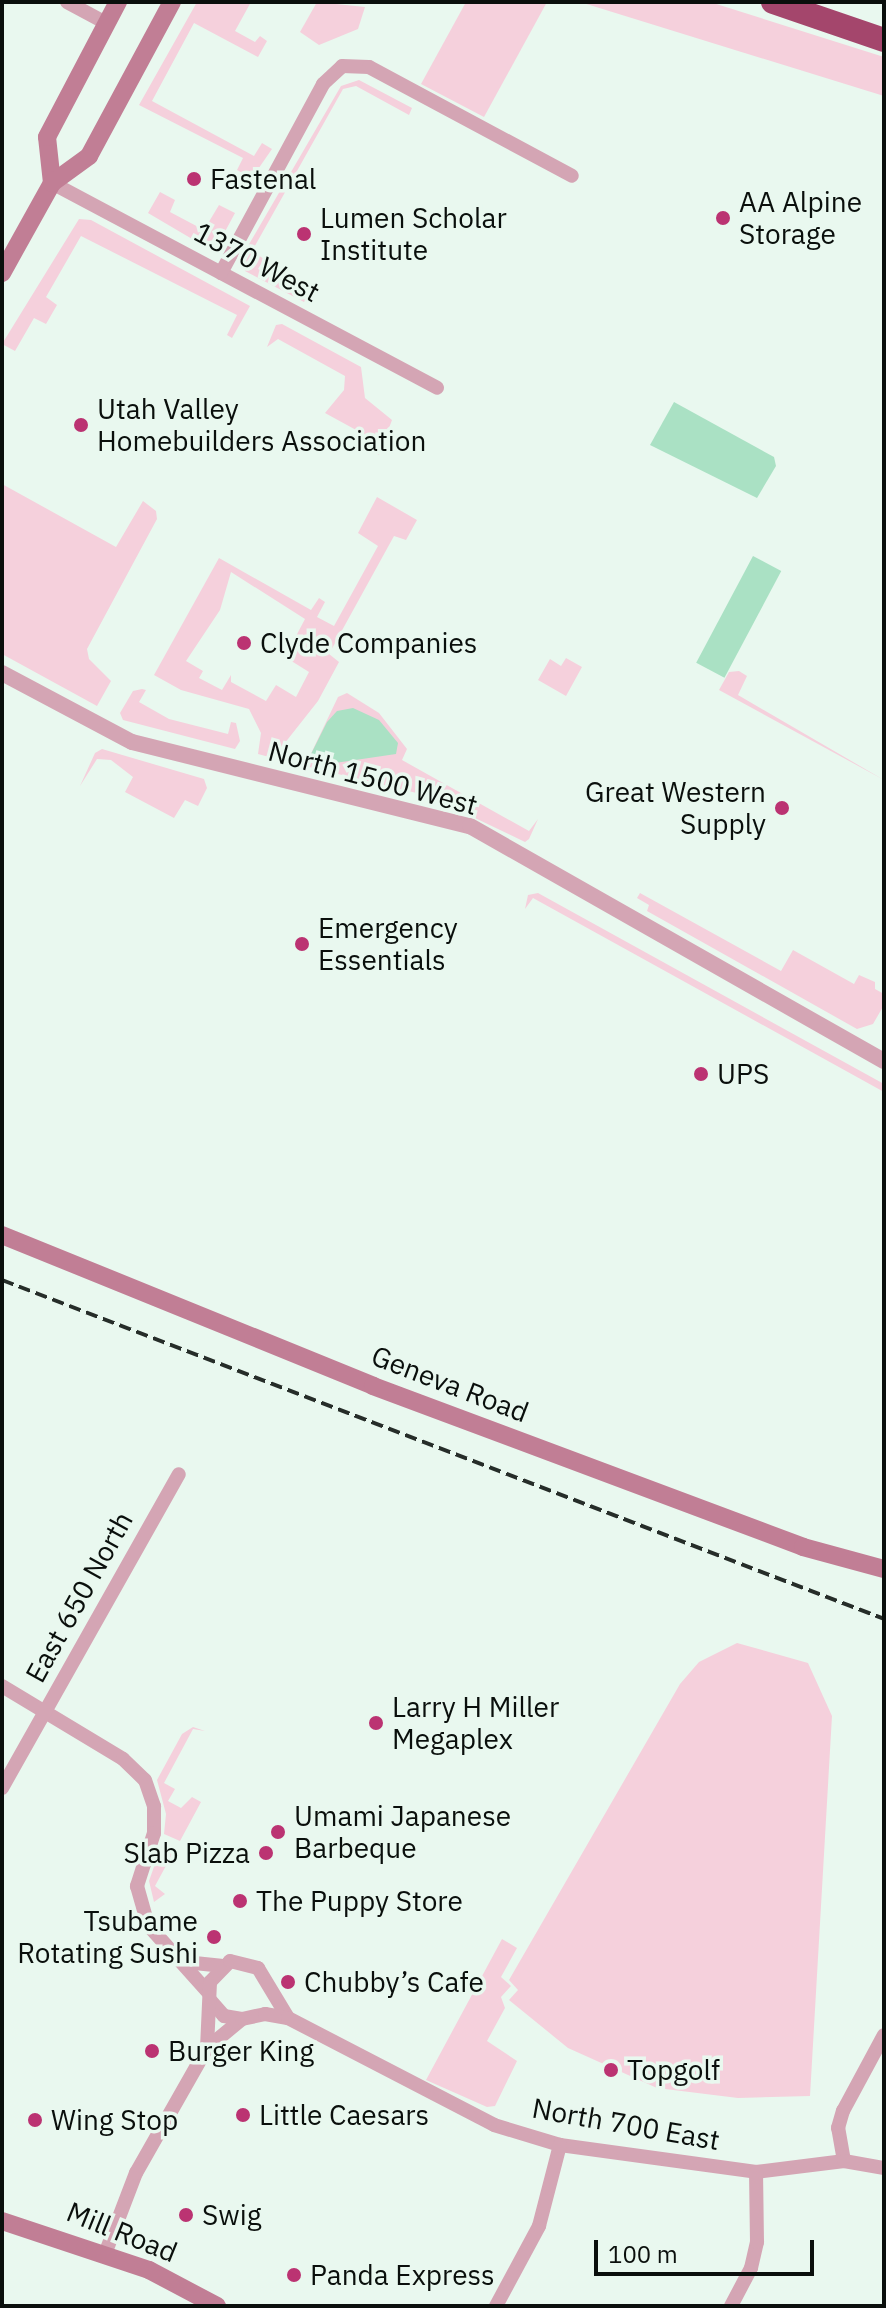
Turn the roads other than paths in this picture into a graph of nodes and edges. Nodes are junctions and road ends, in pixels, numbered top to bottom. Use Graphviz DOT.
graph roads {
  1 [pos="67,2"];
  2 [pos="118,2"];
  3 [pos="172,2"];
  4 [pos="773,2"];
  5 [pos="106,23"];
  6 [pos="884,40"];
  7 [pos="572,176"];
  8 [pos="52,183"];
  9 [pos="2,273"];
  10 [pos="221,273"];
  11 [pos="437,388"];
  12 [pos="2,673"];
  13 [pos="883,1058"];
  14 [pos="2,1235"];
  15 [pos="179,1474"];
  16 [pos="884,1569"];
  17 [pos="2,1686"];
  18 [pos="45,1710"];
  19 [pos="2,1788"];
  20 [pos="185,1962"];
  21 [pos="221,1966"];
  22 [pos="264,1976"];
  23 [pos="210,1996"];
  24 [pos="246,2018"];
  25 [pos="288,2018"];
  26 [pos="884,2035"];
  27 [pos="207,2048"];
  28 [pos="560,2145"];
  29 [pos="844,2161"];
  30 [pos="884,2168"];
  31 [pos="756,2172"];
  32 [pos="2,2221"];
  33 [pos="105,2254"];
  34 [pos="217,2306"];
  35 [pos="496,2306"];
  36 [pos="731,2306"];
  1 -- 5 [label="street"];
  2 -- 5 [label="main road"];
  3 -- 8 [label="main road"];
  4 -- 6 [label="highway"];
  5 -- 8 [label="main road"];
  7 -- 10 [label="street"];
  8 -- 9 [label="main road"];
  8 -- 10 [label="street, 1370 West"];
  10 -- 11 [label="street, 1370 West"];
  12 -- 13 [label="street, North 1500 West"];
  14 -- 16 [label="main road, Geneva Road"];
  15 -- 18 [label="street, East 650 North"];
  17 -- 18 [label="street"];
  18 -- 19 [label="street, East 650 North"];
  18 -- 20 [label="street"];
  20 -- 21 [label="street"];
  20 -- 23 [label="street"];
  21 -- 22 [label="street"];
  21 -- 23 [label="street"];
  22 -- 24 [label="street"];
  22 -- 25 [label="street"];
  23 -- 24 [label="street"];
  23 -- 27 [label="street"];
  24 -- 25 [label="street"];
  24 -- 27 [label="street"];
  25 -- 28 [label="street, North 700 East"];
  26 -- 29 [label="street"];
  27 -- 33 [label="street"];
  28 -- 31 [label="street, North 700 East"];
  28 -- 35 [label="street"];
  29 -- 30 [label="street, North 700 East"];
  29 -- 31 [label="street, North 700 East"];
  31 -- 36 [label="street"];
  32 -- 33 [label="main road, Mill Road"];
  33 -- 34 [label="main road, Mill Road"];
}
